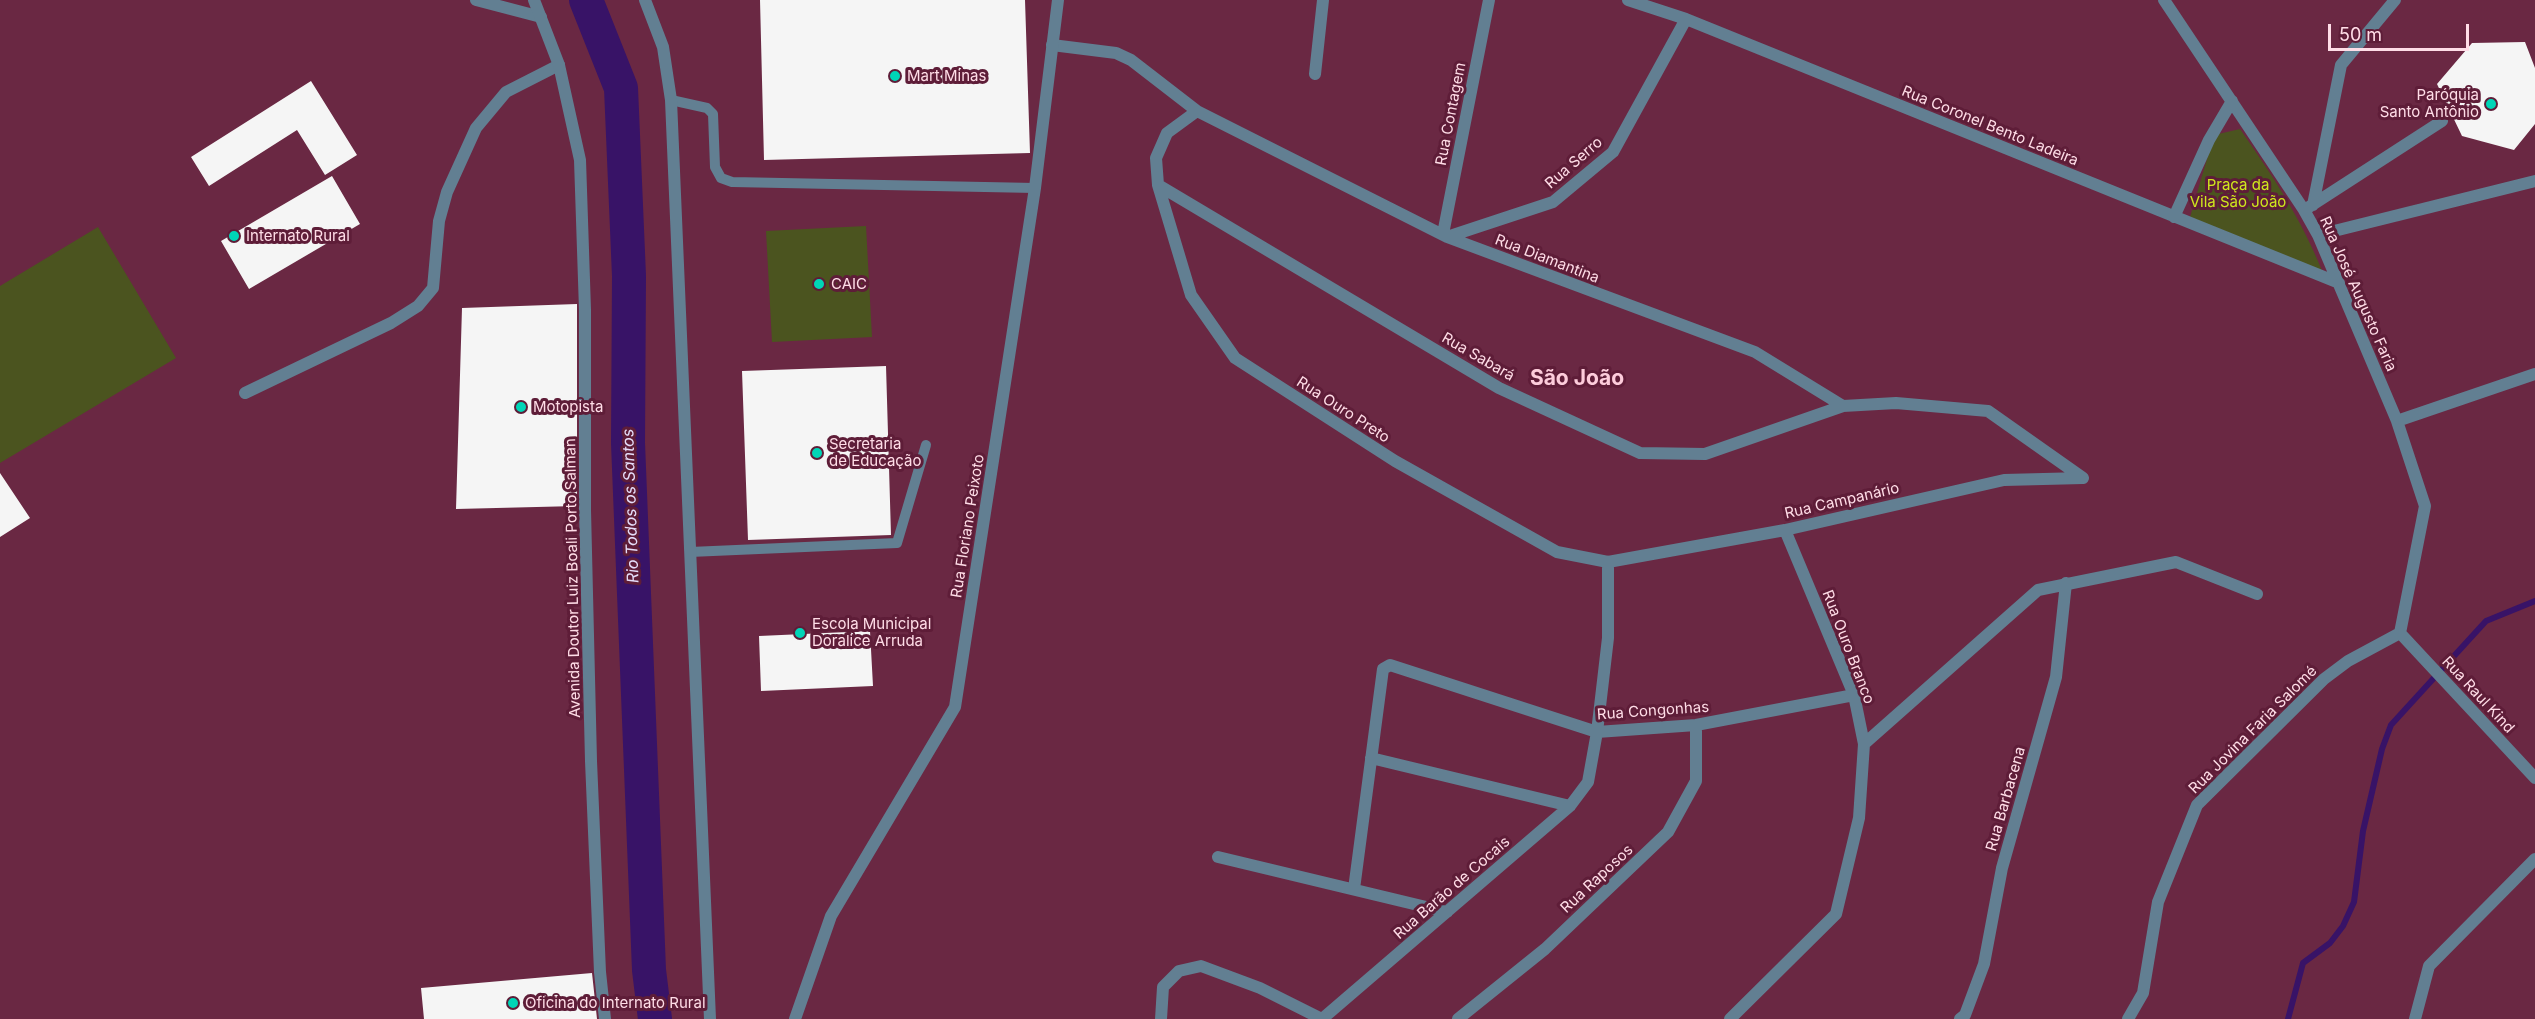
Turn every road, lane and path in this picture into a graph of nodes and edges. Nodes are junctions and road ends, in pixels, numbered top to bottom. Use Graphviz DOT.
graph roads {
  1 [pos="476,0"];
  2 [pos="534,0"];
  3 [pos="645,0"];
  4 [pos="1058,0"];
  5 [pos="1323,0"];
  6 [pos="1489,0"];
  7 [pos="1628,0"];
  8 [pos="2164,0"];
  9 [pos="2395,0"];
  10 [pos="541,17"];
  11 [pos="1686,19"];
  12 [pos="1052,45"];
  13 [pos="559,66"];
  14 [pos="1315,74"];
  15 [pos="671,100"];
  16 [pos="2232,101"];
  17 [pos="1197,111"];
  18 [pos="2442,122"];
  19 [pos="2535,181"];
  20 [pos="1158,185"];
  21 [pos="1035,188"];
  22 [pos="2308,208"];
  23 [pos="2174,217"];
  24 [pos="1445,235"];
  25 [pos="2318,236"];
  26 [pos="2339,283"];
  27 [pos="2535,374"];
  28 [pos="245,393"];
  29 [pos="1843,406"];
  30 [pos="2397,421"];
  31 [pos="926,445"];
  32 [pos="2083,478"];
  33 [pos="1785,530"];
  34 [pos="690,552"];
  35 [pos="1608,562"];
  36 [pos="2066,583"];
  37 [pos="2257,594"];
  38 [pos="2400,633"];
  39 [pos="1854,695"];
  40 [pos="1696,725"];
  41 [pos="1597,732"];
  42 [pos="1864,744"];
  43 [pos="1371,758"];
  44 [pos="2535,778"];
  45 [pos="1570,806"];
  46 [pos="1218,857"];
  47 [pos="2535,859"];
  48 [pos="1354,889"];
  49 [pos="1447,912"];
  50 [pos="605,1019"];
  51 [pos="710,1019"];
  52 [pos="795,1019"];
  53 [pos="1161,1019"];
  54 [pos="1458,1019"];
  55 [pos="1730,1019"];
  56 [pos="1960,1019"];
  57 [pos="2128,1019"];
  58 [pos="2415,1019"];
  1 -- 10 [label="street"];
  2 -- 10 [label="street, Avenida Doutor Luiz Boali Porto Salman"];
  3 -- 15 [label="street"];
  4 -- 12 [label="street, Rua Floriano Peixoto"];
  5 -- 14 [label="street"];
  6 -- 24 [label="street, Rua Contagem"];
  7 -- 11 [label="street, Rua Coronel Bento Ladeira"];
  8 -- 16 [label="street, Rua José Augusto Faria"];
  9 -- 22 [label="street"];
  10 -- 13 [label="street, Avenida Doutor Luiz Boali Porto Salman"];
  11 -- 23 [label="street, Rua Coronel Bento Ladeira"];
  11 -- 24 [label="street, Rua Serro"];
  12 -- 17 [label="street, Rua Diamantina"];
  12 -- 21 [label="street, Rua Floriano Peixoto"];
  13 -- 28 [label="street"];
  13 -- 50 [label="street, Avenida Doutor Luiz Boali Porto Salman"];
  15 -- 21 [label="lane"];
  15 -- 34 [label="street"];
  16 -- 22 [label="street, Rua José Augusto Faria"];
  16 -- 23 [label="street"];
  17 -- 20 [label="street, Rua Ouro Preto"];
  17 -- 24 [label="street, Rua Diamantina"];
  18 -- 22 [label="street"];
  19 -- 25 [label="street"];
  20 -- 29 [label="street, Rua Sabará"];
  20 -- 35 [label="street, Rua Ouro Preto"];
  21 -- 52 [label="street, Rua Floriano Peixoto"];
  22 -- 25 [label="street, Rua José Augusto Faria"];
  23 -- 26 [label="street, Rua Coronel Bento Ladeira"];
  24 -- 29 [label="street, Rua Diamantina"];
  25 -- 26 [label="street, Rua José Augusto Faria"];
  26 -- 30 [label="street, Rua José Augusto Faria"];
  27 -- 30 [label="street"];
  29 -- 32 [label="street, Rua Sabará"];
  30 -- 38 [label="street, Rua José Augusto Faria"];
  31 -- 34 [label="lane"];
  32 -- 33 [label="street, Rua Campanário"];
  33 -- 35 [label="street, Rua Campanário"];
  33 -- 39 [label="street, Rua Ouro Branco"];
  34 -- 51 [label="street"];
  35 -- 41 [label="street, Rua Barão de Cocais"];
  36 -- 37 [label="street"];
  36 -- 42 [label="street"];
  36 -- 56 [label="street, Rua Barbacena"];
  38 -- 44 [label="street, Rua Raul Kind"];
  38 -- 57 [label="street, Rua Jovina Faria Salomé"];
  39 -- 40 [label="street, Rua Congonhas"];
  39 -- 42 [label="street, Rua Ouro Branco"];
  40 -- 41 [label="street, Rua Congonhas"];
  40 -- 54 [label="street, Rua Raposos"];
  41 -- 43 [label="street, Rua Congonhas"];
  41 -- 45 [label="street, Rua Barão de Cocais"];
  42 -- 55 [label="street, Rua Ouro Branco"];
  43 -- 45 [label="street"];
  43 -- 48 [label="street"];
  45 -- 49 [label="street, Rua Barão de Cocais"];
  46 -- 48 [label="street"];
  47 -- 58 [label="street"];
  48 -- 49 [label="street"];
  49 -- 53 [label="street, Rua Barão de Cocais"];
}
